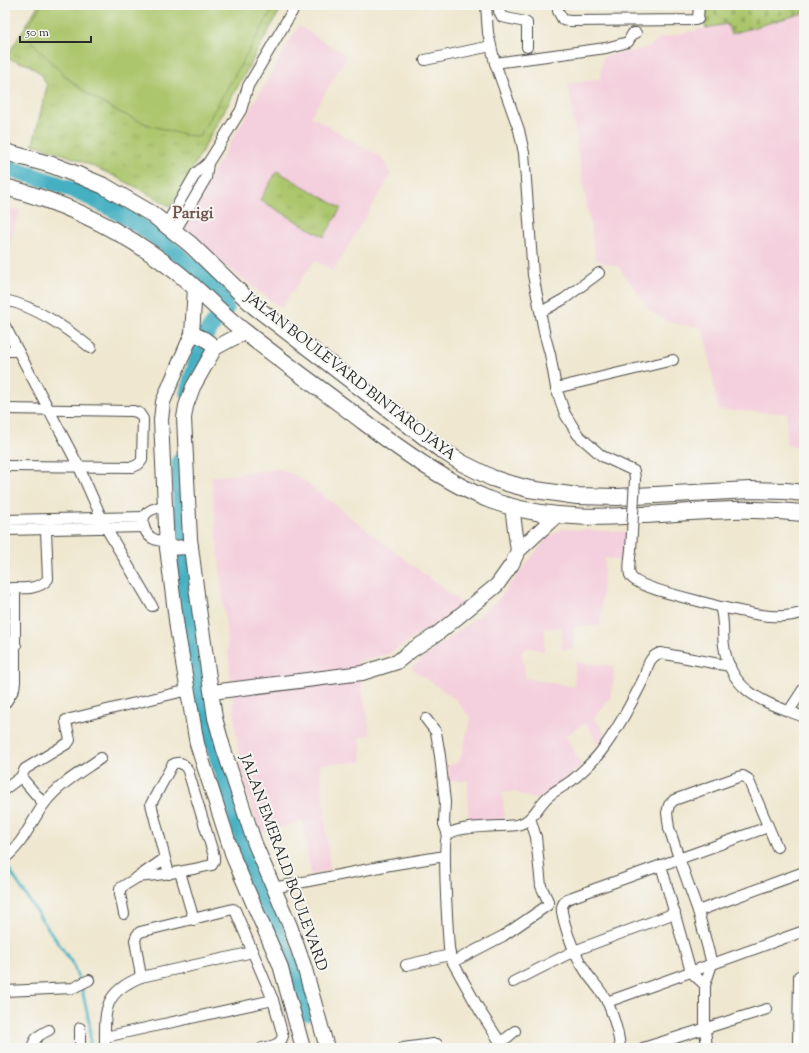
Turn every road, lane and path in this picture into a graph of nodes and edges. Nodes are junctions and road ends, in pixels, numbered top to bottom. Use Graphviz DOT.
graph roads {
  1 [pos="296,5"];
  2 [pos="486,5"];
  3 [pos="498,5"];
  4 [pos="558,5"];
  5 [pos="699,5"];
  6 [pos="636,33"];
  7 [pos="491,46"];
  8 [pos="527,47"];
  9 [pos="426,60"];
  10 [pos="495,63"];
  11 [pos="5,152"];
  12 [pos="5,187"];
  13 [pos="171,228"];
  14 [pos="599,273"];
  15 [pos="194,288"];
  16 [pos="5,300"];
  17 [pos="541,312"];
  18 [pos="5,326"];
  19 [pos="239,327"];
  20 [pos="194,334"];
  21 [pos="213,346"];
  22 [pos="91,348"];
  23 [pos="5,351"];
  24 [pos="18,351"];
  25 [pos="673,360"];
  26 [pos="556,388"];
  27 [pos="380,403"];
  28 [pos="5,409"];
  29 [pos="49,409"];
  30 [pos="401,419"];
  31 [pos="363,421"];
  32 [pos="387,439"];
  33 [pos="5,466"];
  34 [pos="79,467"];
  35 [pos="804,493"];
  36 [pos="164,506"];
  37 [pos="512,507"];
  38 [pos="804,513"];
  39 [pos="557,515"];
  40 [pos="102,518"];
  41 [pos="144,522"];
  42 [pos="6,525"];
  43 [pos="106,528"];
  44 [pos="46,530"];
  45 [pos="178,544"];
  46 [pos="518,551"];
  47 [pos="10,588"];
  48 [pos="152,606"];
  49 [pos="720,607"];
  50 [pos="804,612"];
  51 [pos="5,646"];
  52 [pos="16,646"];
  53 [pos="730,666"];
  54 [pos="804,688"];
  55 [pos="188,690"];
  56 [pos="212,692"];
  57 [pos="6,704"];
  58 [pos="789,711"];
  59 [pos="804,717"];
  60 [pos="426,718"];
  61 [pos="101,758"];
  62 [pos="21,777"];
  63 [pos="5,789"];
  64 [pos="44,804"];
  65 [pos="530,818"];
  66 [pos="768,827"];
  67 [pos="448,835"];
  68 [pos="777,847"];
  69 [pos="8,856"];
  70 [pos="445,856"];
  71 [pos="164,858"];
  72 [pos="679,858"];
  73 [pos="661,865"];
  74 [pos="180,872"];
  75 [pos="804,872"];
  76 [pos="169,874"];
  77 [pos="138,877"];
  78 [pos="273,888"];
  79 [pos="698,911"];
  80 [pos="675,913"];
  81 [pos="124,914"];
  82 [pos="194,920"];
  83 [pos="804,931"];
  84 [pos="574,951"];
  85 [pos="253,952"];
  86 [pos="452,958"];
  87 [pos="712,964"];
  88 [pos="406,965"];
  89 [pos="690,972"];
  90 [pos="799,976"];
  91 [pos="141,977"];
  92 [pos="513,982"];
  93 [pos="84,983"];
  94 [pos="705,985"];
  95 [pos="5,990"];
  96 [pos="273,1000"];
  97 [pos="607,1002"];
  98 [pos="801,1006"];
  99 [pos="767,1009"];
  100 [pos="80,1028"];
  101 [pos="705,1029"];
  102 [pos="49,1030"];
  103 [pos="514,1031"];
  104 [pos="105,1037"];
  105 [pos="502,1045"];
  106 [pos="32,1048"];
  107 [pos="80,1048"];
  108 [pos="104,1048"];
  109 [pos="263,1048"];
  110 [pos="303,1048"];
  111 [pos="327,1048"];
  112 [pos="403,1048"];
  113 [pos="440,1048"];
  114 [pos="620,1048"];
  115 [pos="643,1048"];
  116 [pos="707,1048"];
  117 [pos="802,1048"];
  1 -- 13 [label="street"];
  2 -- 7 [label="street"];
  3 -- 8 [label="street"];
  4 -- 5 [label="street"];
  6 -- 10 [label="street"];
  7 -- 9 [label="street"];
  7 -- 10 [label="street"];
  10 -- 17 [label="street"];
  11 -- 13 [label="main road, JALAN BOULEVARD BINTARO JAYA"];
  12 -- 15 [label="main road, JALAN BOULEVARD BINTARO JAYA"];
  13 -- 27 [label="main road, JALAN BOULEVARD BINTARO JAYA"];
  14 -- 17 [label="street"];
  15 -- 19 [label="main road, JALAN BOULEVARD BINTARO JAYA"];
  15 -- 20 [label="main road, JALAN EMERALD BOULEVARD"];
  16 -- 22 [label="street"];
  17 -- 26 [label="street"];
  18 -- 24 [label="street"];
  19 -- 21 [label="main road"];
  19 -- 31 [label="main road, JALAN BOULEVARD BINTARO JAYA"];
  20 -- 21 [label="main road"];
  20 -- 36 [label="main road, JALAN EMERALD BOULEVARD"];
  21 -- 45 [label="main road, JALAN EMERALD BOULEVARD"];
  23 -- 24 [label="street"];
  24 -- 29 [label="street"];
  25 -- 26 [label="street"];
  26 -- 49 [label="street, bridge"];
  27 -- 30 [label="main road, JALAN BOULEVARD BINTARO JAYA"];
  27 -- 31 [label="main road"];
  28 -- 29 [label="street"];
  29 -- 34 [label="street"];
  29 -- 34 [label="street"];
  30 -- 32 [label="main road"];
  30 -- 35 [label="main road, JALAN BOULEVARD BINTARO JAYA"];
  31 -- 32 [label="main road, JALAN BOULEVARD BINTARO JAYA"];
  32 -- 37 [label="main road, JALAN BOULEVARD BINTARO JAYA"];
  33 -- 34 [label="street"];
  34 -- 40 [label="street"];
  36 -- 41 [label="street"];
  36 -- 45 [label="main road, JALAN EMERALD BOULEVARD"];
  37 -- 39 [label="main road, JALAN BOULEVARD BINTARO JAYA"];
  37 -- 46 [label="main road"];
  38 -- 39 [label="main road, JALAN BOULEVARD BINTARO JAYA"];
  39 -- 46 [label="main road"];
  40 -- 41 [label="street"];
  40 -- 42 [label="street"];
  40 -- 43 [label="street"];
  41 -- 43 [label="street"];
  41 -- 45 [label="street"];
  42 -- 44 [label="street"];
  43 -- 44 [label="street"];
  43 -- 48 [label="street"];
  44 -- 47 [label="street"];
  45 -- 55 [label="main road, JALAN EMERALD BOULEVARD"];
  45 -- 56 [label="main road, JALAN EMERALD BOULEVARD"];
  46 -- 56 [label="main road"];
  47 -- 52 [label="street"];
  49 -- 50 [label="street"];
  49 -- 53 [label="street"];
  51 -- 52 [label="street"];
  52 -- 57 [label="street"];
  53 -- 58 [label="street"];
  53 -- 65 [label="street"];
  54 -- 58 [label="street"];
  55 -- 62 [label="street"];
  55 -- 110 [label="main road, JALAN EMERALD BOULEVARD"];
  56 -- 78 [label="main road, JALAN EMERALD BOULEVARD"];
  58 -- 59 [label="street"];
  60 -- 67 [label="street"];
  61 -- 64 [label="street"];
  62 -- 63 [label="street"];
  62 -- 64 [label="street"];
  64 -- 69 [label="street"];
  65 -- 67 [label="street"];
  65 -- 86 [label="street"];
  66 -- 68 [label="street"];
  66 -- 72 [label="street"];
  66 -- 72 [label="street"];
  67 -- 70 [label="street"];
  70 -- 78 [label="street"];
  70 -- 86 [label="street"];
  71 -- 74 [label="street"];
  71 -- 76 [label="street"];
  71 -- 77 [label="street"];
  72 -- 73 [label="street"];
  72 -- 79 [label="street"];
  73 -- 80 [label="street"];
  73 -- 84 [label="street"];
  74 -- 76 [label="street"];
  74 -- 82 [label="street"];
  75 -- 79 [label="street"];
  76 -- 77 [label="street"];
  77 -- 81 [label="street"];
  78 -- 111 [label="main road, JALAN EMERALD BOULEVARD"];
  79 -- 87 [label="street"];
  80 -- 84 [label="street"];
  80 -- 89 [label="street"];
  82 -- 85 [label="street"];
  82 -- 91 [label="street"];
  83 -- 87 [label="street"];
  84 -- 92 [label="street"];
  84 -- 97 [label="street"];
  85 -- 91 [label="street"];
  85 -- 96 [label="street"];
  86 -- 88 [label="street"];
  86 -- 105 [label="street"];
  87 -- 89 [label="street"];
  87 -- 94 [label="street"];
  89 -- 94 [label="street"];
  89 -- 97 [label="street"];
  90 -- 98 [label="street"];
  91 -- 104 [label="street"];
  93 -- 95 [label="street"];
  94 -- 101 [label="street"];
  96 -- 104 [label="street"];
  96 -- 109 [label="street"];
  97 -- 114 [label="street"];
  98 -- 117 [label="street"];
  99 -- 101 [label="street"];
  100 -- 107 [label="street"];
  101 -- 115 [label="street"];
  101 -- 116 [label="street"];
  102 -- 106 [label="street"];
  103 -- 105 [label="street"];
  104 -- 108 [label="street"];
  112 -- 113 [label="street"];
}
